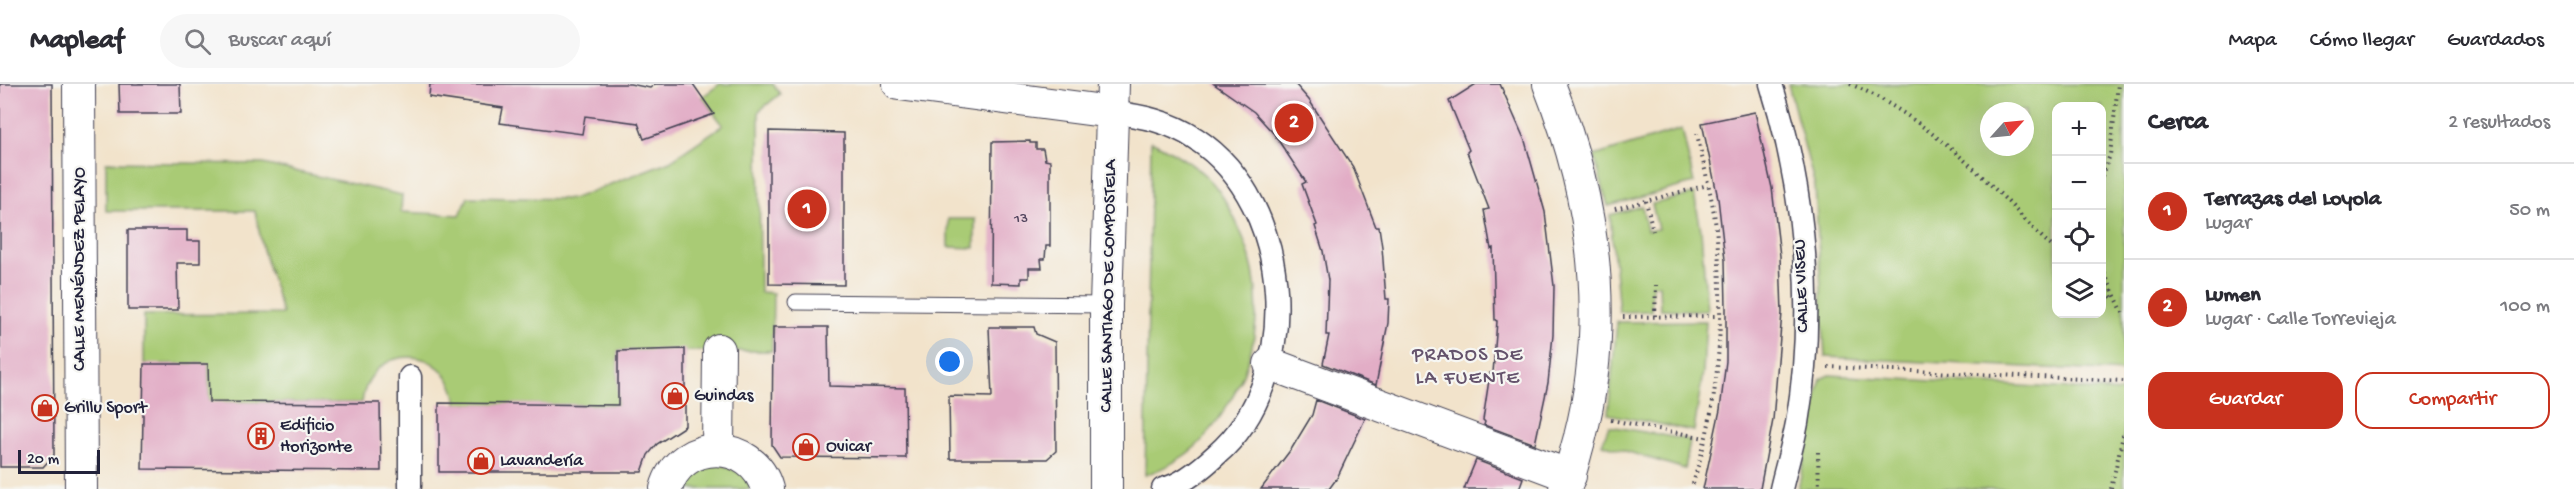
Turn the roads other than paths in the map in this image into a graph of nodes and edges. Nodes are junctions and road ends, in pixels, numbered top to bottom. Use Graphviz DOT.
graph roads {
  1 [pos="79,84"];
  2 [pos="899,84"];
  3 [pos="1549,84"];
  4 [pos="1772,84"];
  5 [pos="1112,98"];
  6 [pos="796,302"];
  7 [pos="1106,305"];
  8 [pos="719,350"];
  9 [pos="1270,364"];
  10 [pos="410,376"];
  11 [pos="718,449"];
  12 [pos="1567,483"];
  13 [pos="410,486"];
  14 [pos="81,489"];
  15 [pos="666,489"];
  16 [pos="766,489"];
  17 [pos="1106,489"];
  18 [pos="1163,489"];
  19 [pos="1781,489"];
  1 -- 14 [label="street, CALLE MENÉNDEZ PELAYO"];
  2 -- 5 [label="street"];
  3 -- 12 [label="street"];
  4 -- 19 [label="street, CALLE VISEU"];
  5 -- 7 [label="street, CALLE SANTIAGO DE COMPOSTELA"];
  5 -- 9 [label="street"];
  6 -- 7 [label="lane"];
  7 -- 17 [label="street, CALLE SANTIAGO DE COMPOSTELA"];
  8 -- 11 [label="street"];
  9 -- 12 [label="street"];
  9 -- 18 [label="street"];
  10 -- 13 [label="street"];
  11 -- 15 [label="street"];
  11 -- 16 [label="street"];
}
